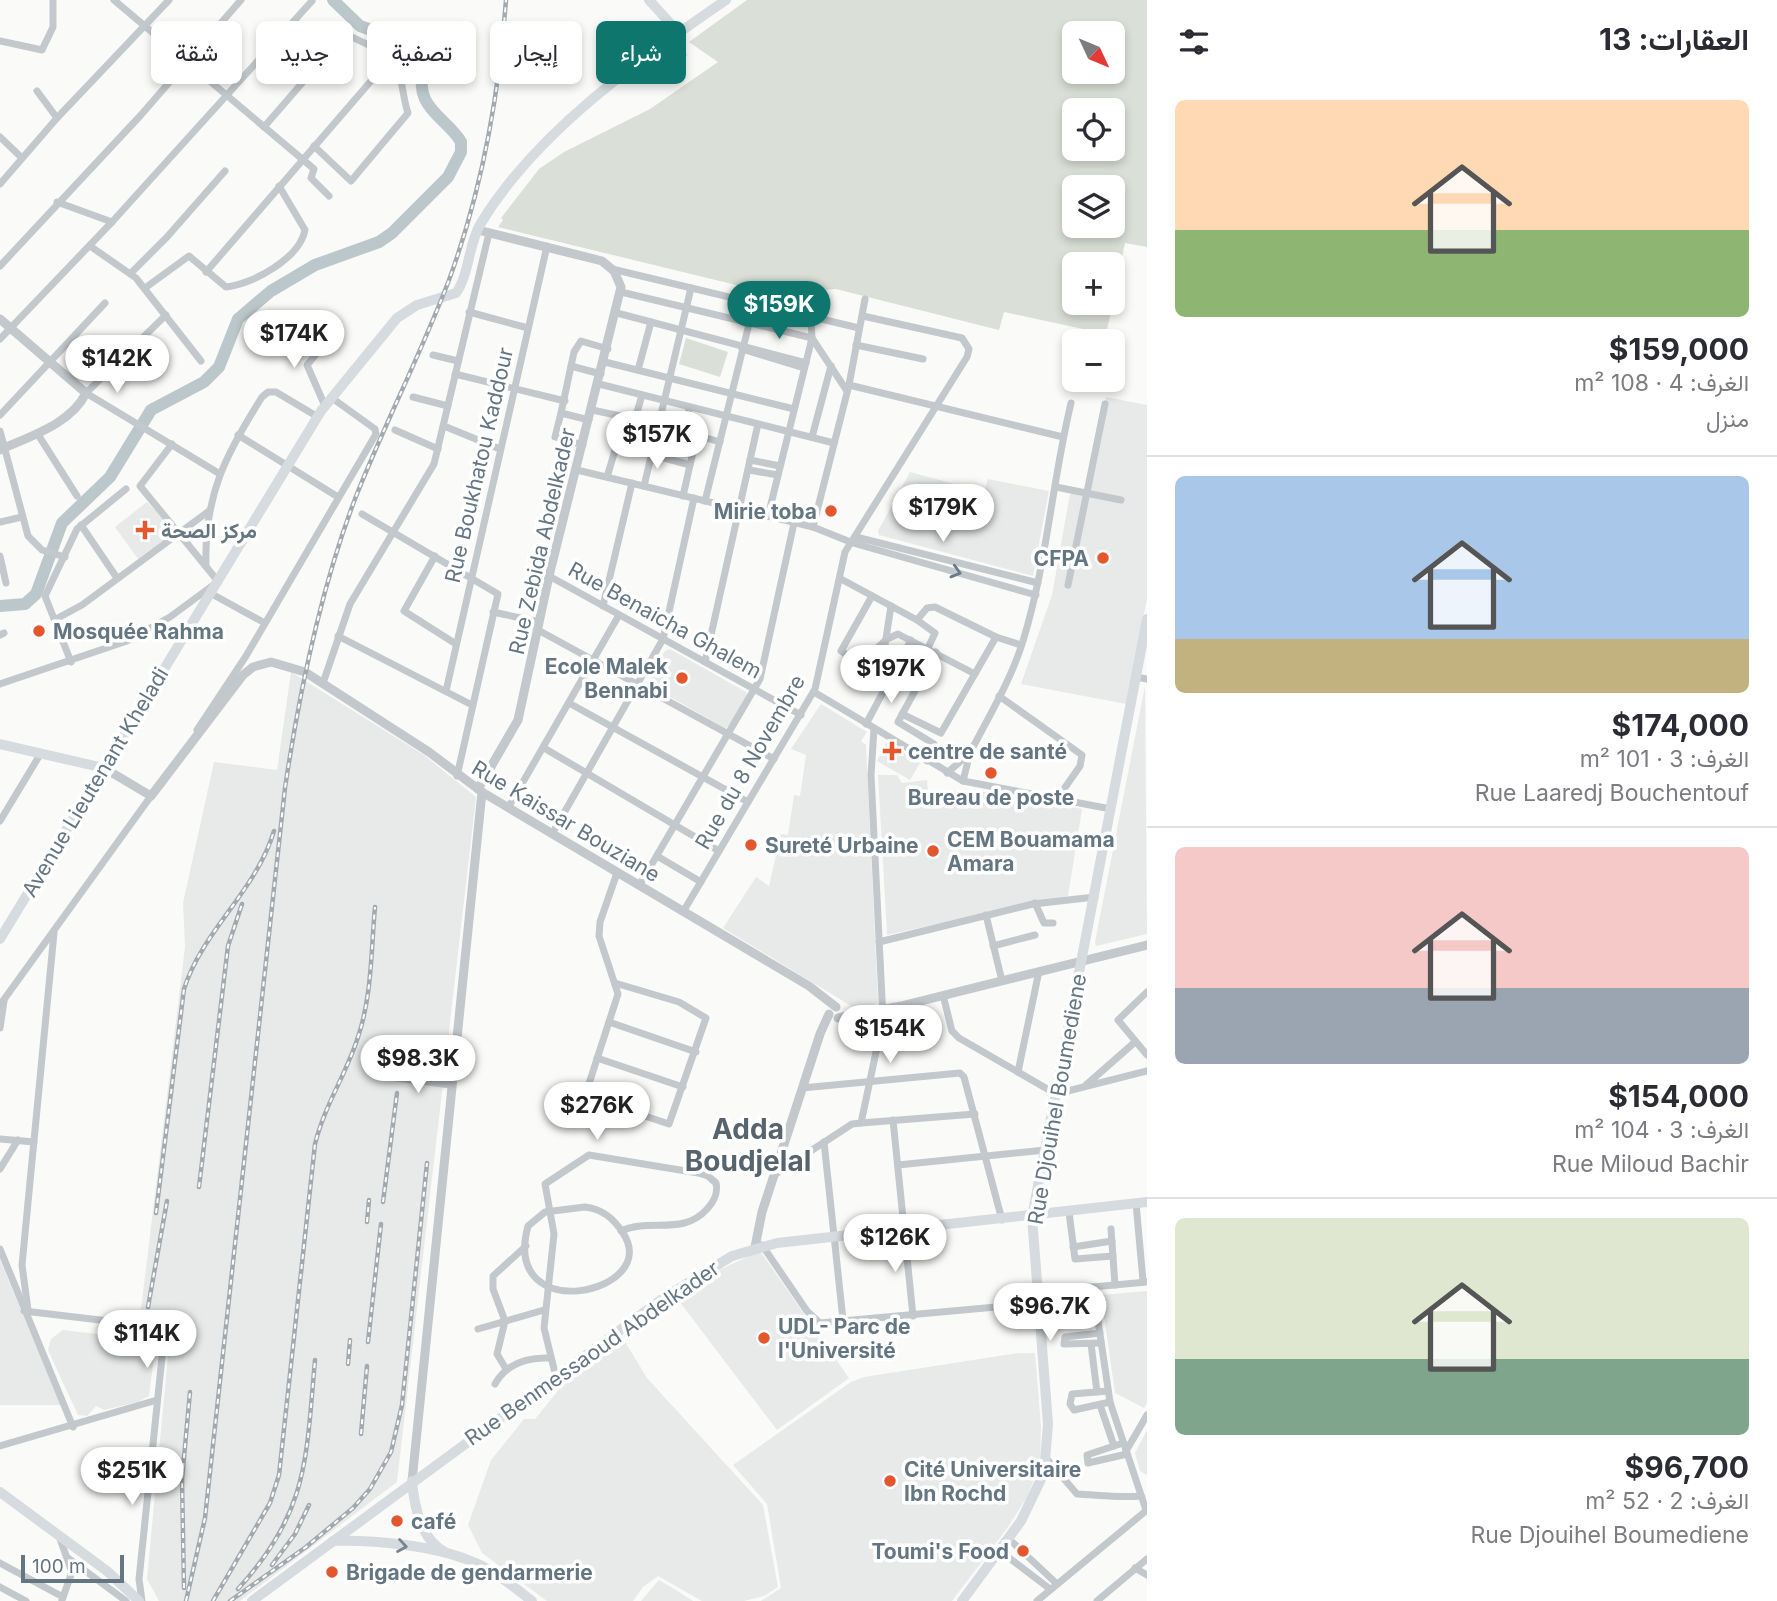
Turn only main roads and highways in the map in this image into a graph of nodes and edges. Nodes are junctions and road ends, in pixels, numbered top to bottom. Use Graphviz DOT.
graph roads {
  1 [pos="649,0"];
  2 [pos="726,0"];
  3 [pos="665,21"];
  4 [pos="686,28"];
  5 [pos="613,84"];
  6 [pos="1147,619"];
  7 [pos="1142,678"];
  8 [pos="0,744"];
  9 [pos="104,768"];
  10 [pos="4,924"];
  11 [pos="0,939"];
  12 [pos="1142,1203"];
  13 [pos="1032,1217"];
  14 [pos="412,1481"];
  15 [pos="0,1492"];
  16 [pos="353,1533"];
  17 [pos="449,1554"];
  18 [pos="141,1601"];
  19 [pos="252,1601"];
  20 [pos="532,1601"];
  21 [pos="962,1601"];
  1 -- 3 [label="main road"];
  2 -- 4 [label="main road"];
  5 -- 9 [label="main road, Avenue Lieutenant Kheladi"];
  6 -- 7 [label="main road, Rue Djouihel Boumediene"];
  7 -- 13 [label="main road, Rue Djouihel Boumediene"];
  8 -- 9 [label="main road"];
  9 -- 10 [label="main road, Avenue Lieutenant Kheladi"];
  10 -- 11 [label="main road, Avenue Lieutenant Kheladi"];
  12 -- 13 [label="main road, Rue Benmessaoud Abdelkader"];
  13 -- 14 [label="main road, Rue Benmessaoud Abdelkader"];
  13 -- 21 [label="main road, Rue Djouihel Boumediene"];
  14 -- 16 [label="main road, Rue Benmessaoud Abdelkader"];
  14 -- 17 [label="main road"];
  15 -- 18 [label="main road"];
  16 -- 17 [label="main road, one-way"];
  16 -- 19 [label="main road, Rue Benmessaoud Abdelkader"];
  17 -- 20 [label="main road"];
}
